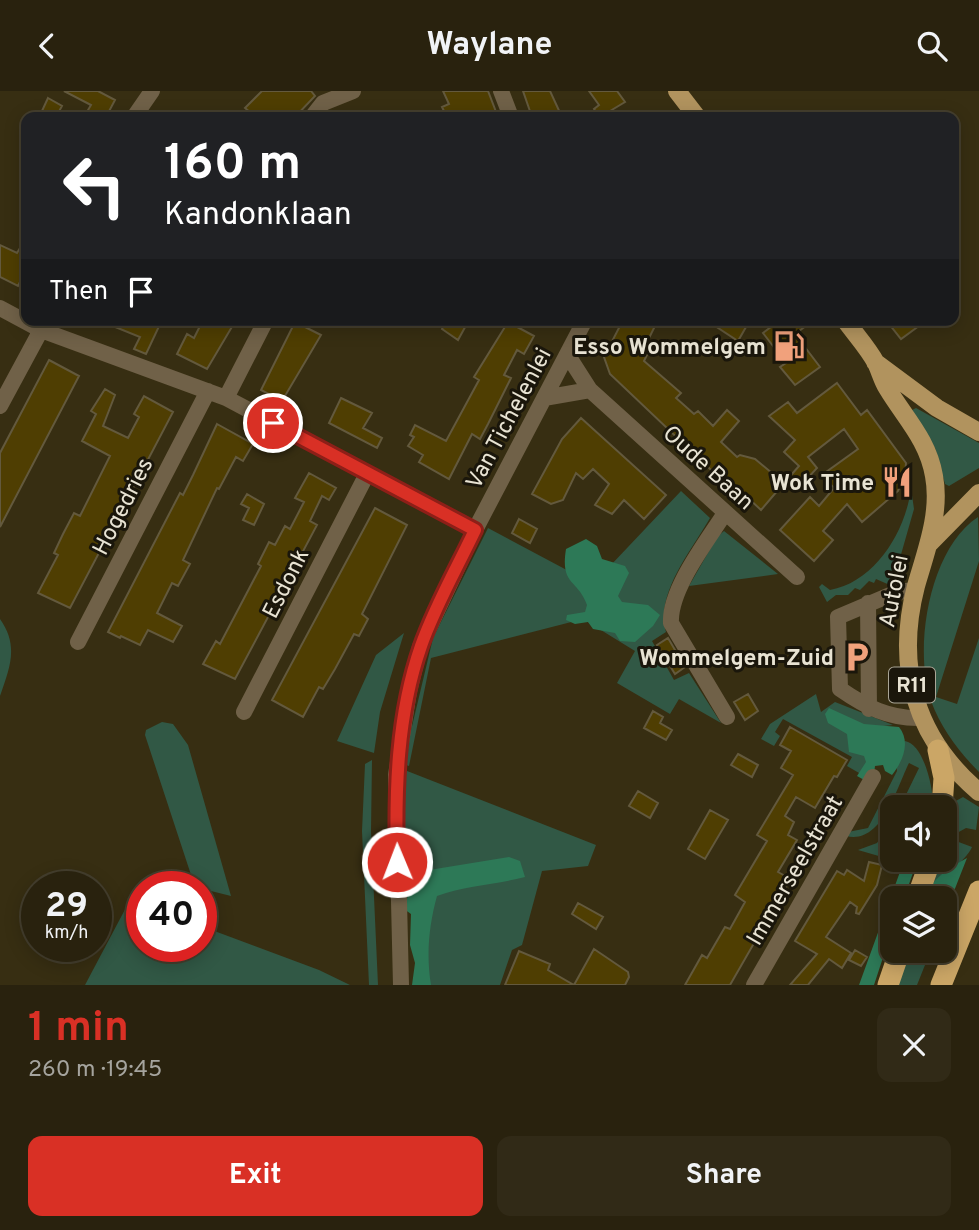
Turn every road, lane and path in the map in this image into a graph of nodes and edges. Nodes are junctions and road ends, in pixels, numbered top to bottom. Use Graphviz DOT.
graph roads {
  1 [pos="152,91"];
  2 [pos="354,91"];
  3 [pos="501,91"];
  4 [pos="677,91"];
  5 [pos="137,112"];
  6 [pos="316,112"];
  7 [pos="509,112"];
  8 [pos="692,112"];
  9 [pos="0,308"];
  10 [pos="21,318"];
  11 [pos="31,326"];
  12 [pos="37,326"];
  13 [pos="263,326"];
  14 [pos="582,326"];
  15 [pos="849,326"];
  16 [pos="567,354"];
  17 [pos="875,362"];
  18 [pos="590,390"];
  19 [pos="208,391"];
  20 [pos="226,398"];
  21 [pos="544,398"];
  22 [pos="0,406"];
  23 [pos="979,432"];
  24 [pos="367,474"];
  25 [pos="979,493"];
  26 [pos="725,513"];
  27 [pos="475,530"];
  28 [pos="927,545"];
  29 [pos="797,577"];
  30 [pos="915,590"];
  31 [pos="868,603"];
  32 [pos="78,642"];
  33 [pos="869,709"];
  34 [pos="244,712"];
  35 [pos="727,717"];
  36 [pos="921,718"];
  37 [pos="938,750"];
  38 [pos="873,777"];
  39 [pos="979,792"];
  40 [pos="943,795"];
  41 [pos="979,891"];
  42 [pos="896,963"];
  43 [pos="401,985"];
  44 [pos="754,985"];
  45 [pos="888,985"];
  46 [pos="941,985"];
  1 -- 5 [label="street"];
  2 -- 6 [label="street"];
  3 -- 7 [label="street"];
  4 -- 8 [label="main road"];
  9 -- 10 [label="street"];
  11 -- 22 [label="street"];
  12 -- 19 [label="street"];
  13 -- 20 [label="street"];
  14 -- 16 [label="street, Van Tichelenlei"];
  15 -- 17 [label="main road, Autolei / R11"];
  16 -- 18 [label="street, Oude Baan"];
  16 -- 21 [label="street, Van Tichelenlei"];
  17 -- 23 [label="main road, Autolei / R11"];
  17 -- 28 [label="main road, Autolei / R11"];
  18 -- 21 [label="street"];
  18 -- 26 [label="street, Oude Baan"];
  19 -- 20 [label="street"];
  19 -- 32 [label="street, Hogedries"];
  20 -- 24 [label="street"];
  21 -- 27 [label="street, Van Tichelenlei"];
  24 -- 27 [label="street"];
  24 -- 34 [label="street, Esdonk"];
  25 -- 28 [label="main road, Autolei"];
  26 -- 29 [label="street, Oude Baan"];
  26 -- 35 [label="street"];
  27 -- 43 [label="street, Van Tichelenlei"];
  28 -- 30 [label="main road, Autolei / R11"];
  30 -- 31 [label="street"];
  30 -- 36 [label="main road, Autolei / R11"];
  31 -- 33 [label="street"];
  31 -- 33 [label="street"];
  33 -- 36 [label="street"];
  36 -- 37 [label="main road, Autolei / R11"];
  37 -- 39 [label="main road, Autolei / R11"];
  37 -- 40 [label="highway"];
  38 -- 44 [label="street, Immerseelstraat"];
  41 -- 46 [label="highway"];
  42 -- 45 [label="highway"];
}
